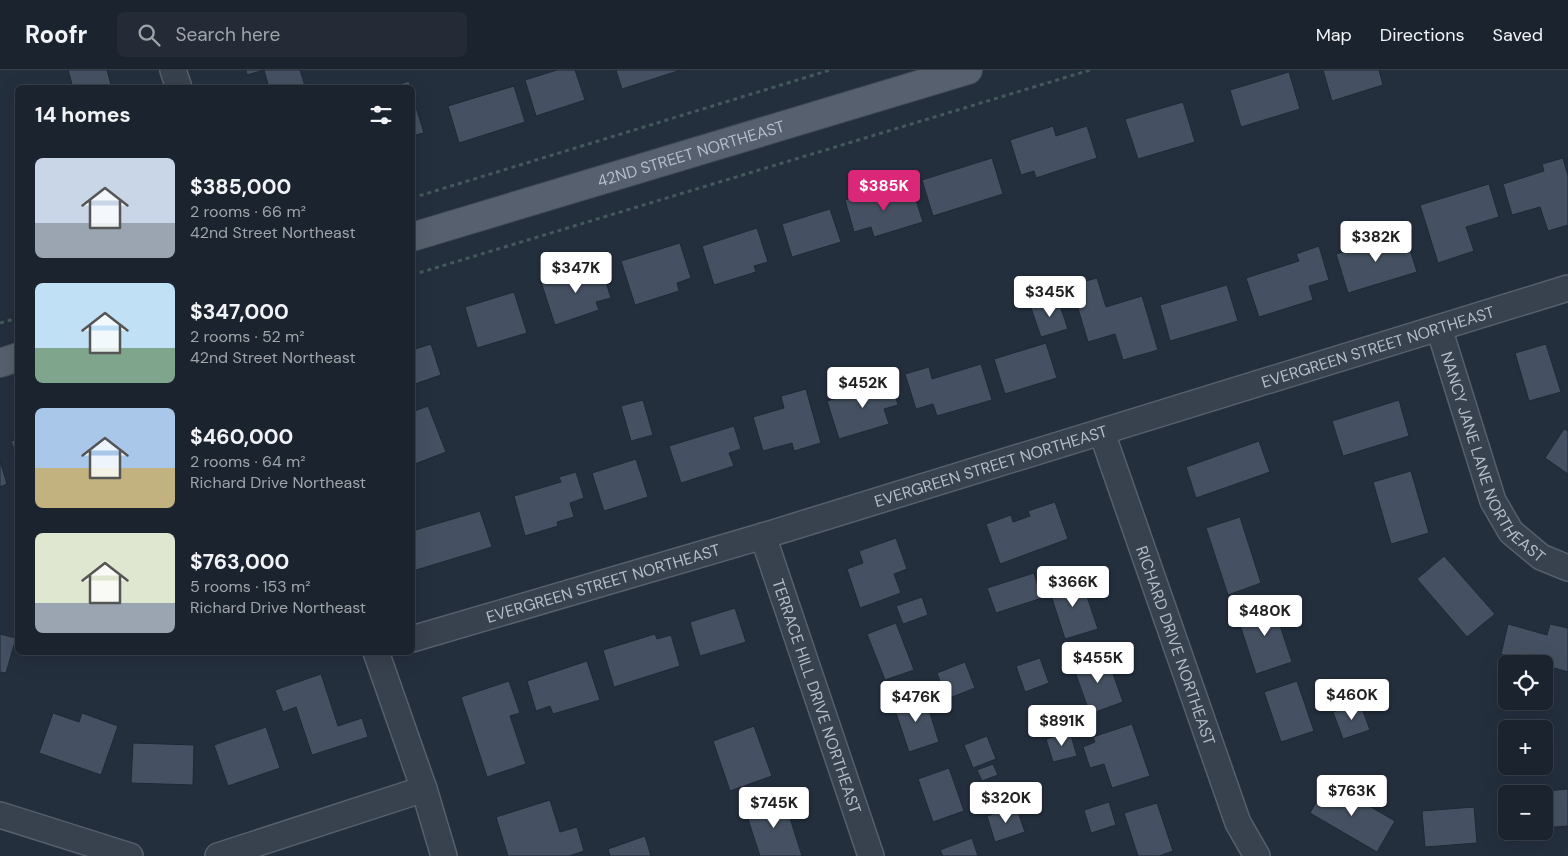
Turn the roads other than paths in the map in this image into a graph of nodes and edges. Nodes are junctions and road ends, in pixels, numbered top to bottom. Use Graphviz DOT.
graph roads {
  1 [pos="174,70"];
  2 [pos="968,70"];
  3 [pos="178,85"];
  4 [pos="415,236"];
  5 [pos="1568,288"];
  6 [pos="1439,328"];
  7 [pos="15,358"];
  8 [pos="0,363"];
  9 [pos="1102,433"];
  10 [pos="763,536"];
  11 [pos="1568,568"];
  12 [pos="415,637"];
  13 [pos="377,655"];
  14 [pos="424,789"];
  15 [pos="0,815"];
  16 [pos="130,856"];
  17 [pos="218,856"];
  18 [pos="444,856"];
  19 [pos="871,856"];
  20 [pos="1257,856"];
  1 -- 3 [label="street"];
  2 -- 4 [label="main road, 42ND STREET NORTHEAST"];
  5 -- 6 [label="street, EVERGREEN STREET NORTHEAST"];
  6 -- 9 [label="street, EVERGREEN STREET NORTHEAST"];
  6 -- 11 [label="street, NANCY JANE LANE NORTHEAST"];
  7 -- 8 [label="main road"];
  9 -- 10 [label="street, EVERGREEN STREET NORTHEAST"];
  9 -- 20 [label="street, RICHARD DRIVE NORTHEAST"];
  10 -- 12 [label="street, EVERGREEN STREET NORTHEAST"];
  10 -- 19 [label="street, TERRACE HILL DRIVE NORTHEAST"];
  13 -- 14 [label="street"];
  14 -- 17 [label="street"];
  14 -- 18 [label="street"];
  15 -- 16 [label="street"];
}
